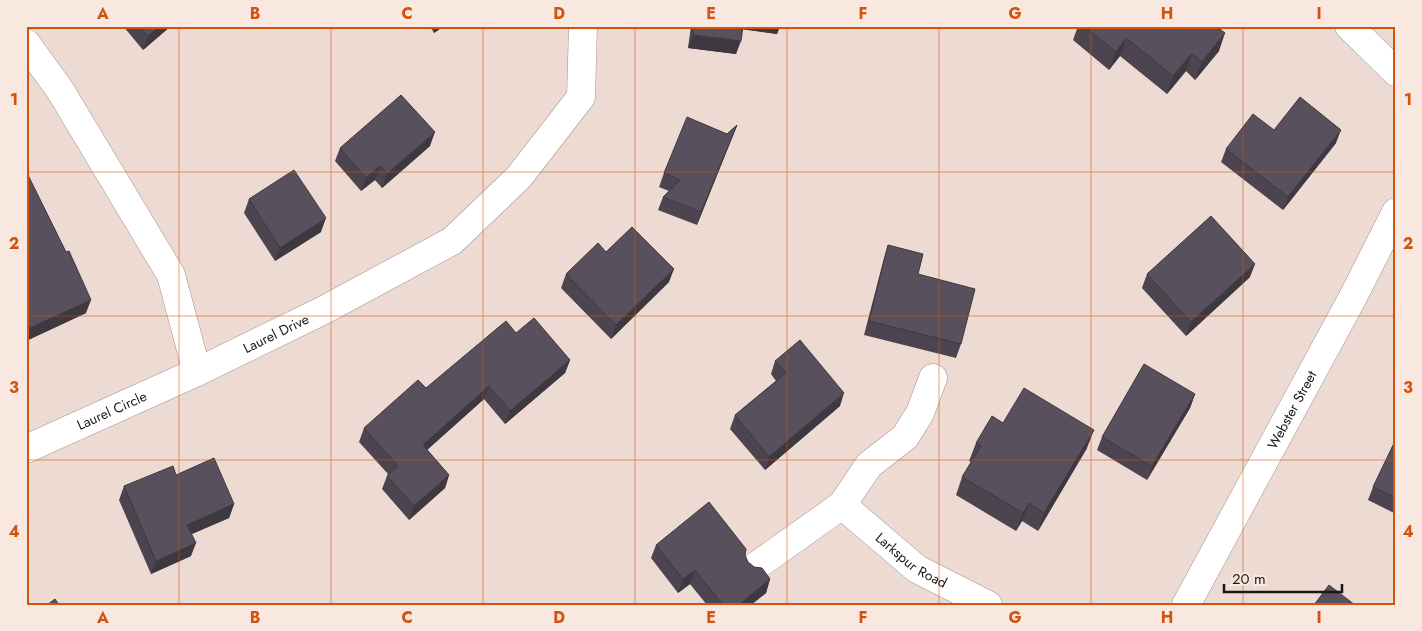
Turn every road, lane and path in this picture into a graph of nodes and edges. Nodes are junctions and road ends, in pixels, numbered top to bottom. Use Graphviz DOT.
graph roads {
  1 [pos="583,26"];
  2 [pos="1349,26"];
  3 [pos="26,43"];
  4 [pos="1396,72"];
  5 [pos="1396,212"];
  6 [pos="197,372"];
  7 [pos="934,378"];
  8 [pos="26,449"];
  9 [pos="842,505"];
  10 [pos="756,566"];
  11 [pos="988,605"];
  12 [pos="1186,605"];
  1 -- 6 [label="street, Laurel Drive"];
  2 -- 4 [label="street"];
  3 -- 6 [label="street"];
  5 -- 12 [label="street, Webster Street"];
  6 -- 8 [label="street, Laurel Circle"];
  7 -- 9 [label="street"];
  9 -- 10 [label="street"];
  9 -- 11 [label="street, Larkspur Road"];
}
